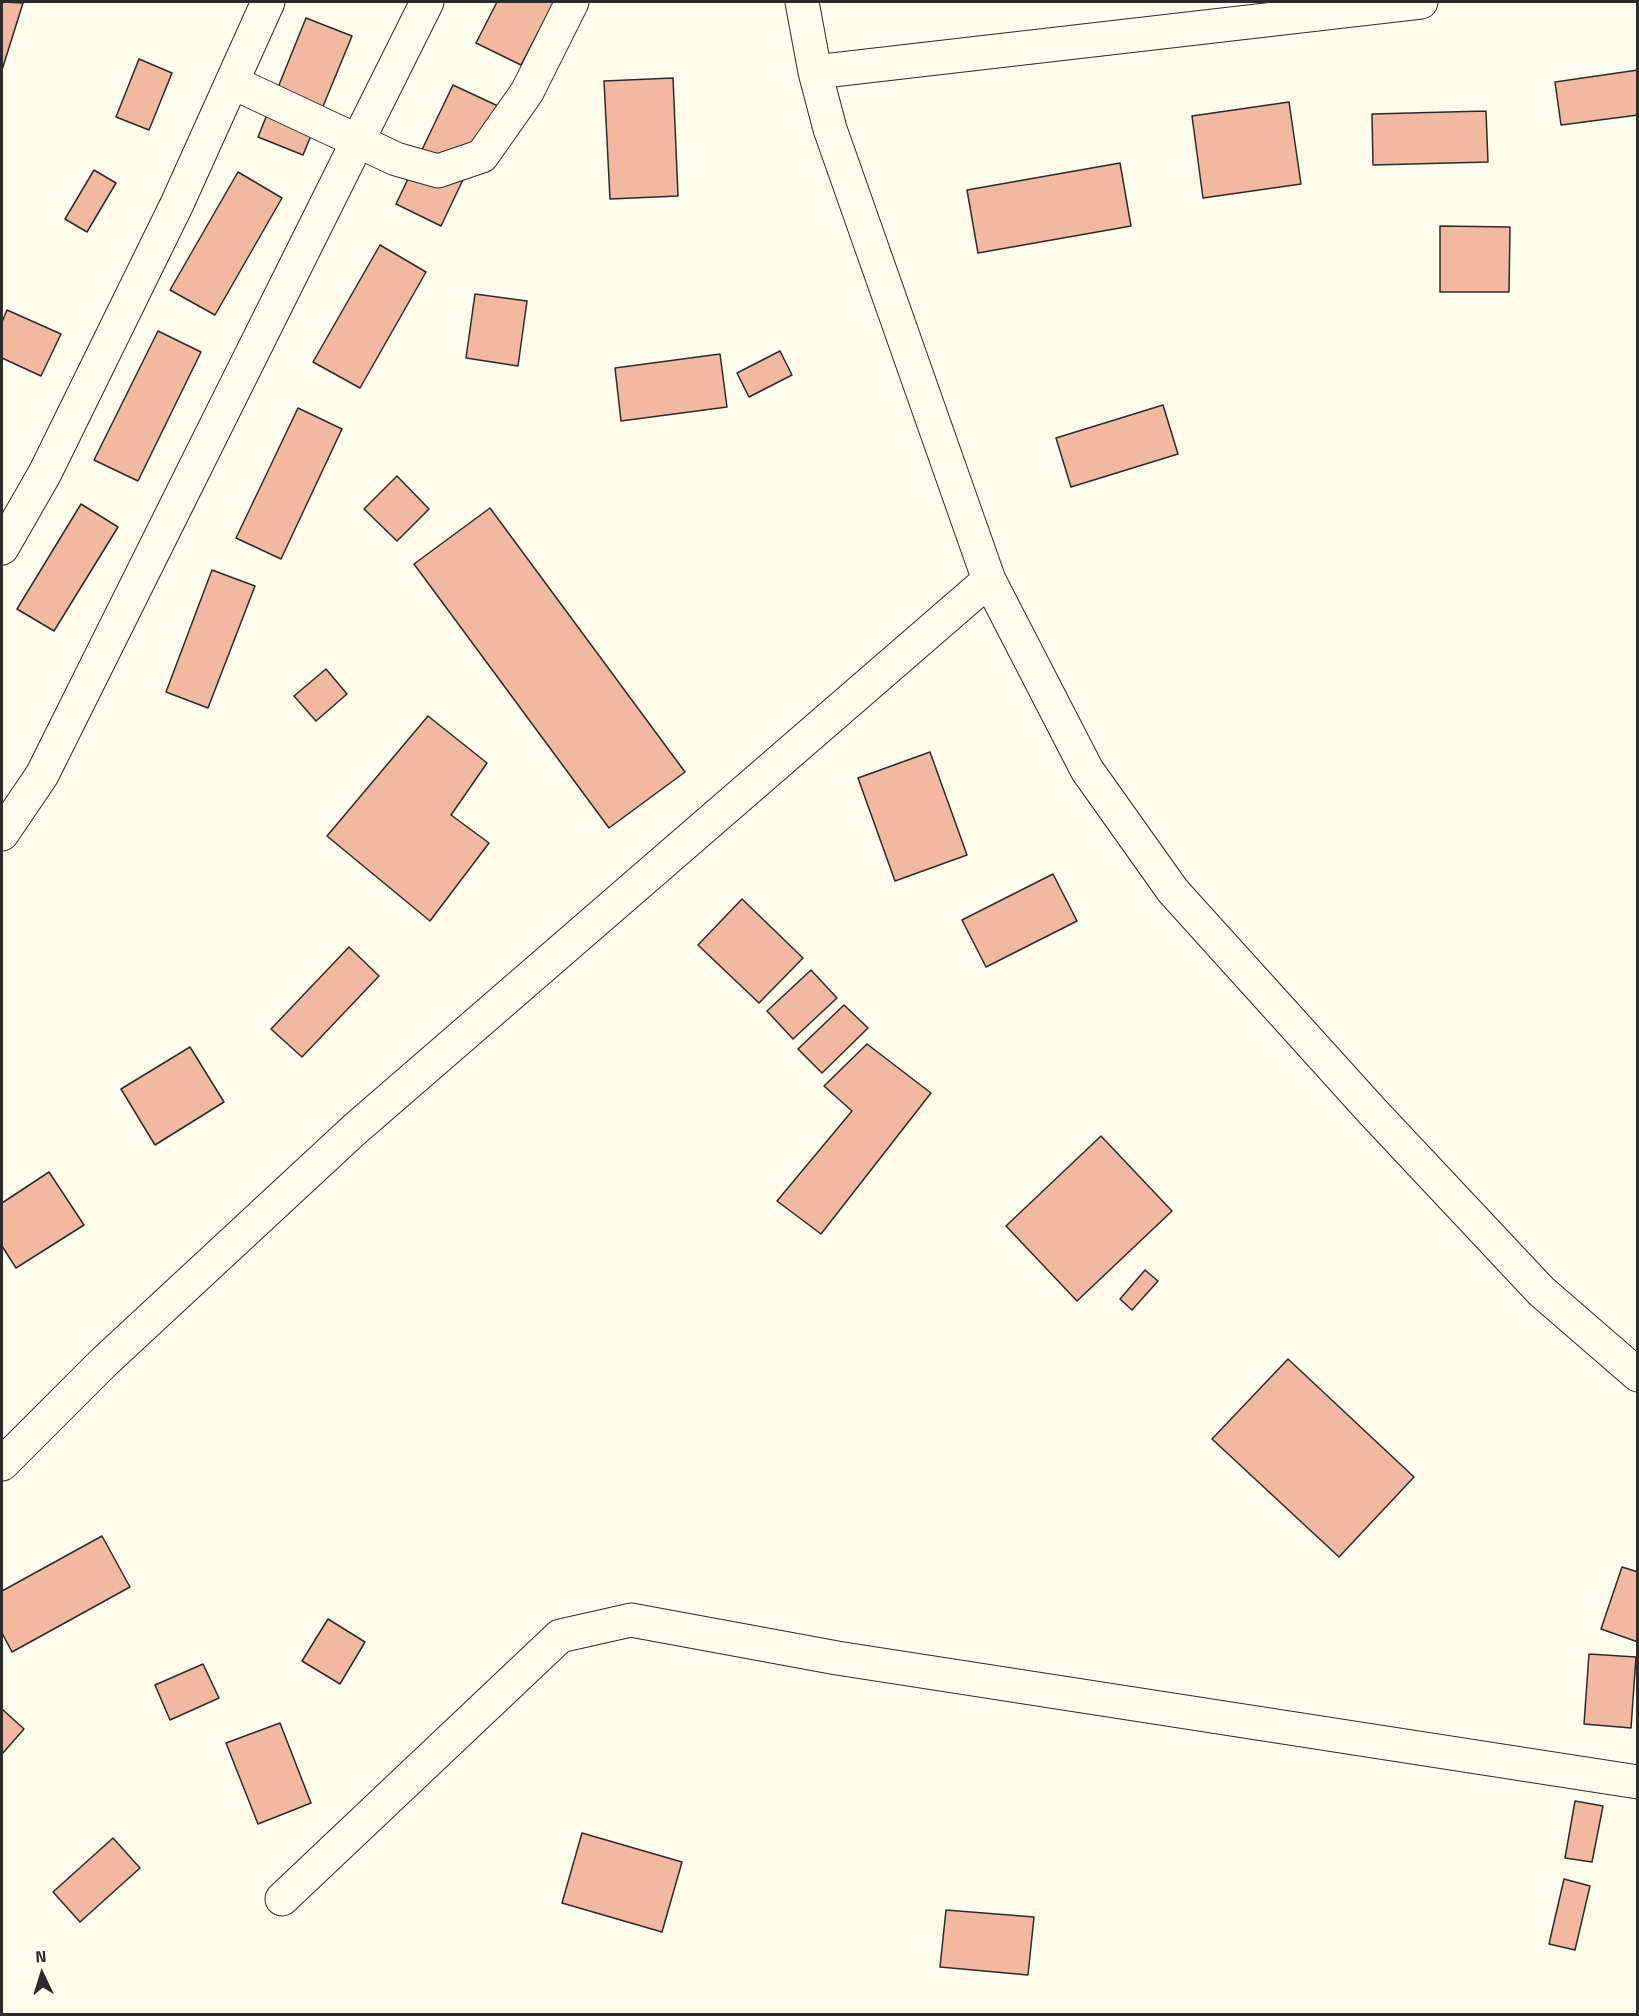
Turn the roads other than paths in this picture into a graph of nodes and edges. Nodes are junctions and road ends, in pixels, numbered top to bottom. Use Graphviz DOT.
graph roads {
  1 [pos="268,2"];
  2 [pos="428,2"];
  3 [pos="572,2"];
  4 [pos="802,2"];
  5 [pos="1421,2"];
  6 [pos="815,72"];
  7 [pos="234,83"];
  8 [pos="359,141"];
  9 [pos="2,548"];
  10 [pos="989,580"];
  11 [pos="2,834"];
  12 [pos="1638,1375"];
  13 [pos="2,1464"];
  14 [pos="1638,1782"];
  15 [pos="282,1899"];
  1 -- 7 [label="street"];
  2 -- 8 [label="street"];
  3 -- 8 [label="street"];
  4 -- 6 [label="street"];
  5 -- 6 [label="street"];
  6 -- 10 [label="street"];
  7 -- 8 [label="street"];
  7 -- 9 [label="street"];
  8 -- 11 [label="street"];
  10 -- 12 [label="street"];
  10 -- 13 [label="street"];
  14 -- 15 [label="street"];
}
